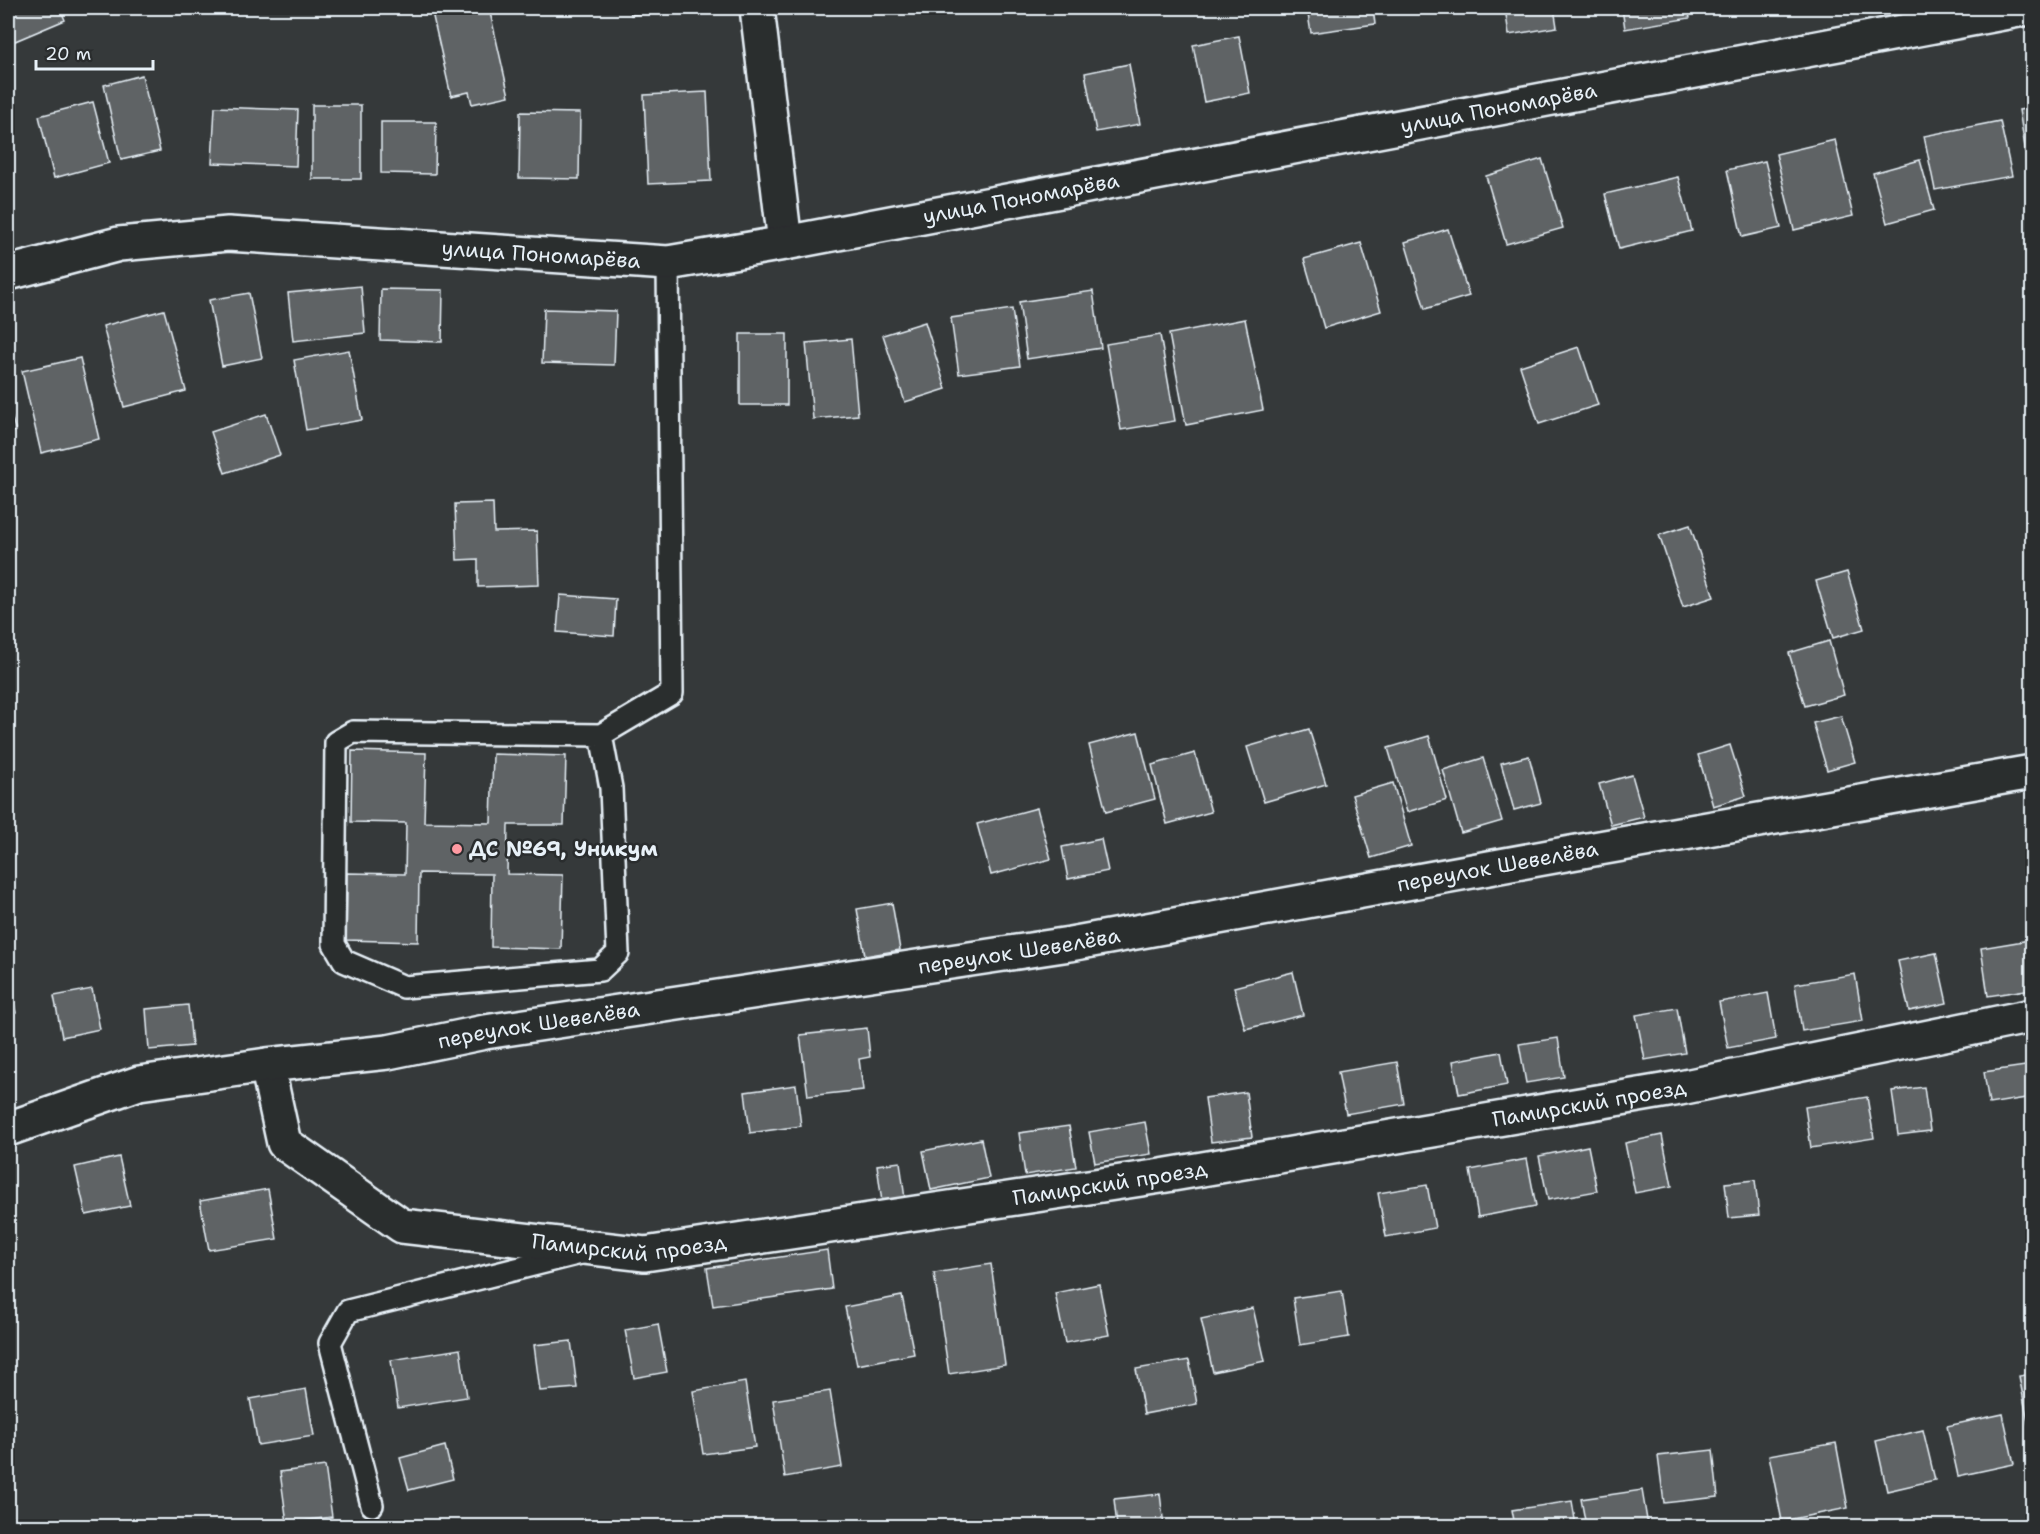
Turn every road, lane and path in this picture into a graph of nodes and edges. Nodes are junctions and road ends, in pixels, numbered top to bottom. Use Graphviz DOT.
graph roads {
  1 [pos="757,8"];
  2 [pos="2029,8"];
  3 [pos="785,243"];
  4 [pos="668,263"];
  5 [pos="8,273"];
  6 [pos="601,735"];
  7 [pos="2032,772"];
  8 [pos="2032,1016"];
  9 [pos="267,1065"];
  10 [pos="8,1129"];
  11 [pos="601,1248"];
  12 [pos="372,1504"];
  1 -- 3 [label="street"];
  2 -- 3 [label="street, улица Пономарёва"];
  3 -- 4 [label="street, улица Пономарёва"];
  4 -- 5 [label="street, улица Пономарёва"];
  4 -- 6 [label="lane"];
  6 -- 6 [label="lane"];
  7 -- 9 [label="street, переулок Шевелёва"];
  8 -- 11 [label="street, Памирский проезд"];
  9 -- 10 [label="street, переулок Шевелёва"];
  9 -- 11 [label="street, Памирский проезд"];
  11 -- 12 [label="lane"];
}
